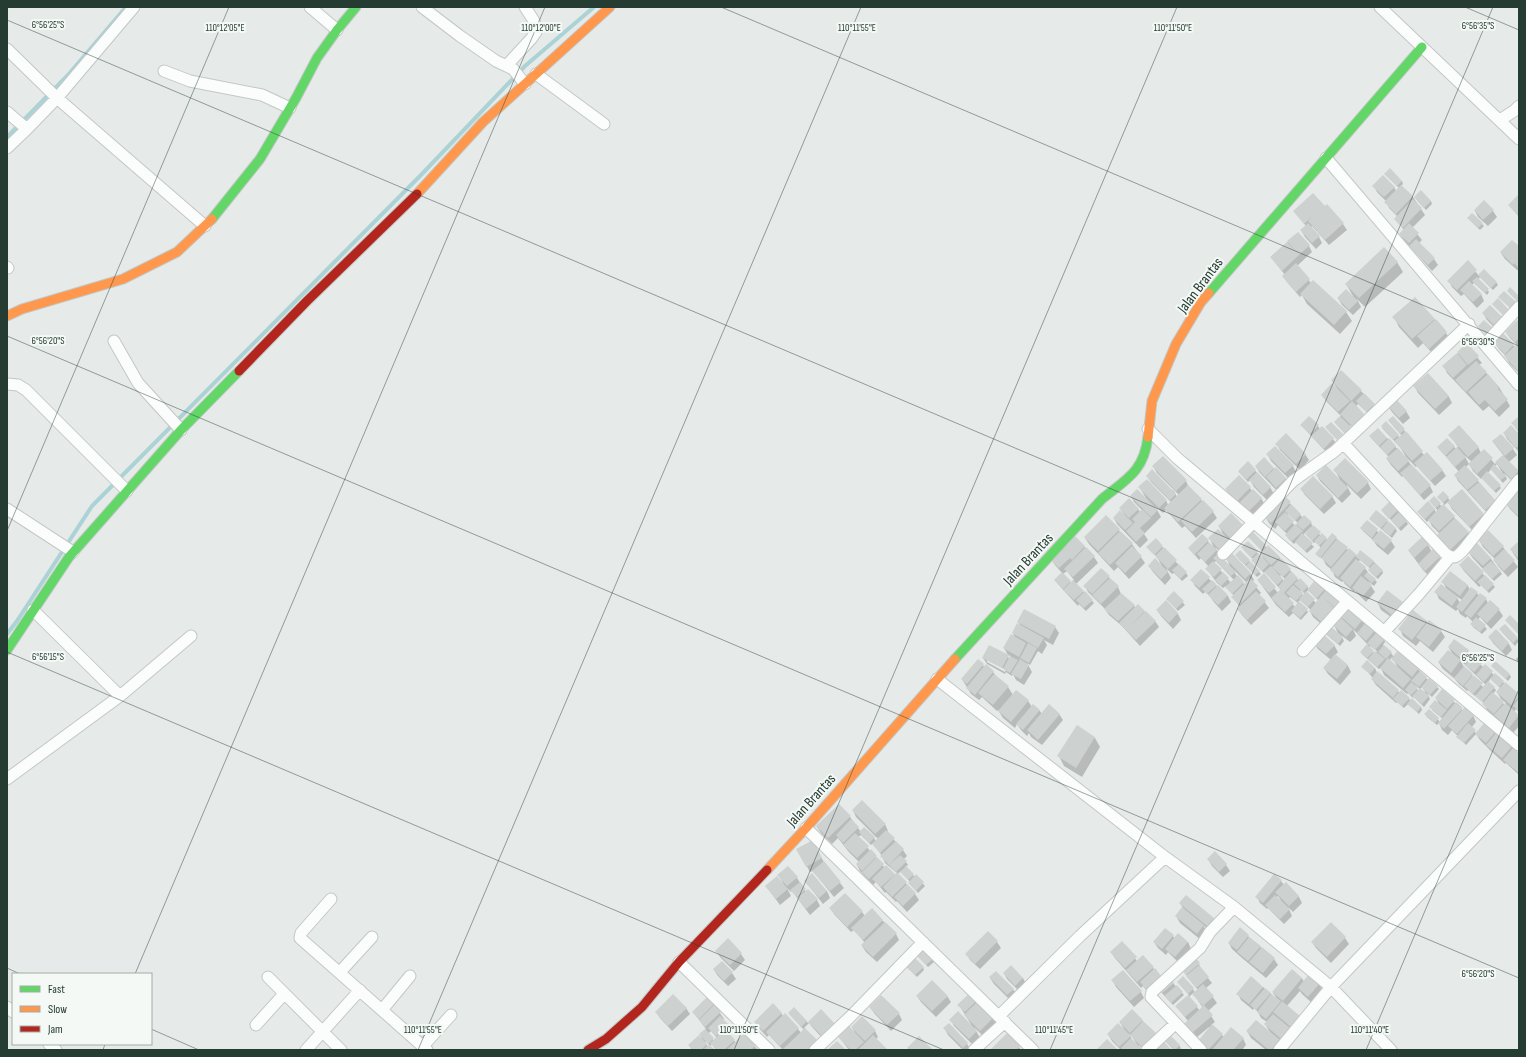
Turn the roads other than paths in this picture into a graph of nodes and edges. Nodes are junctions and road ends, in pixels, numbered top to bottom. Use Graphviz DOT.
graph roads {
  1 [pos="134,7"];
  2 [pos="310,7"];
  3 [pos="356,7"];
  4 [pos="422,7"];
  5 [pos="525,7"];
  6 [pos="610,7"];
  7 [pos="1380,7"];
  8 [pos="337,30"];
  9 [pos="1422,47"];
  10 [pos="7,49"];
  11 [pos="510,67"];
  12 [pos="164,71"];
  13 [pos="536,74"];
  14 [pos="523,81"];
  15 [pos="56,97"];
  16 [pos="1519,106"];
  17 [pos="290,108"];
  18 [pos="7,112"];
  19 [pos="1500,120"];
  20 [pos="604,124"];
  21 [pos="27,129"];
  22 [pos="1519,139"];
  23 [pos="7,148"];
  24 [pos="1326,158"];
  25 [pos="205,226"];
  26 [pos="1519,307"];
  27 [pos="7,316"];
  28 [pos="1469,324"];
  29 [pos="114,341"];
  30 [pos="1485,344"];
  31 [pos="7,384"];
  32 [pos="1519,385"];
  33 [pos="177,425"];
  34 [pos="1148,429"];
  35 [pos="1343,443"];
  36 [pos="1519,480"];
  37 [pos="124,488"];
  38 [pos="7,509"];
  39 [pos="1253,522"];
  40 [pos="67,548"];
  41 [pos="1223,554"];
  42 [pos="1450,557"];
  43 [pos="1347,602"];
  44 [pos="33,610"];
  45 [pos="1384,632"];
  46 [pos="191,636"];
  47 [pos="7,650"];
  48 [pos="1303,651"];
  49 [pos="937,679"];
  50 [pos="120,696"];
  51 [pos="1519,745"];
  52 [pos="7,779"];
  53 [pos="1519,791"];
  54 [pos="806,828"];
  55 [pos="1165,857"];
  56 [pos="331,899"];
  57 [pos="1234,907"];
  58 [pos="372,937"];
  59 [pos="923,942"];
  60 [pos="679,962"];
  61 [pos="340,972"];
  62 [pos="410,976"];
  63 [pos="268,977"];
  64 [pos="1331,987"];
  65 [pos="360,990"];
  66 [pos="284,994"];
  67 [pos="382,1010"];
  68 [pos="451,1015"];
  69 [pos="1002,1019"];
  70 [pos="1176,1024"];
  71 [pos="256,1025"];
  72 [pos="323,1032"];
  73 [pos="425,1048"];
  74 [pos="306,1050"];
  75 [pos="341,1050"];
  76 [pos="588,1050"];
  77 [pos="768,1050"];
  78 [pos="815,1050"];
  79 [pos="974,1050"];
  80 [pos="1032,1050"];
  81 [pos="1147,1050"];
  82 [pos="1201,1050"];
  83 [pos="1279,1050"];
  84 [pos="1391,1050"];
  1 -- 15 [label="street"];
  2 -- 8 [label="street"];
  3 -- 8 [label="street"];
  4 -- 11 [label="street"];
  5 -- 11 [label="street"];
  6 -- 13 [label="street"];
  7 -- 9 [label="street"];
  8 -- 17 [label="street"];
  9 -- 19 [label="street"];
  9 -- 24 [label="street, Jalan Brantas"];
  10 -- 15 [label="street"];
  11 -- 14 [label="street"];
  12 -- 17 [label="street"];
  13 -- 14 [label="street"];
  13 -- 20 [label="street"];
  14 -- 33 [label="street"];
  15 -- 21 [label="street"];
  15 -- 25 [label="street"];
  16 -- 19 [label="street"];
  17 -- 25 [label="street"];
  18 -- 21 [label="street"];
  19 -- 22 [label="street"];
  21 -- 23 [label="street"];
  24 -- 28 [label="street"];
  24 -- 34 [label="street, Jalan Brantas"];
  25 -- 27 [label="street"];
  26 -- 30 [label="street"];
  28 -- 30 [label="street"];
  28 -- 35 [label="street"];
  29 -- 33 [label="street"];
  30 -- 32 [label="street"];
  31 -- 37 [label="street"];
  33 -- 37 [label="street"];
  34 -- 39 [label="street"];
  34 -- 49 [label="street, Jalan Brantas"];
  35 -- 39 [label="street"];
  35 -- 42 [label="street"];
  36 -- 42 [label="street"];
  37 -- 40 [label="street"];
  38 -- 40 [label="street"];
  39 -- 41 [label="street"];
  39 -- 43 [label="street"];
  40 -- 44 [label="street"];
  42 -- 45 [label="street"];
  43 -- 45 [label="street"];
  43 -- 48 [label="street"];
  44 -- 47 [label="street"];
  44 -- 50 [label="street"];
  45 -- 51 [label="street"];
  46 -- 50 [label="street"];
  49 -- 54 [label="street, Jalan Brantas"];
  49 -- 55 [label="street"];
  50 -- 52 [label="street"];
  53 -- 64 [label="street"];
  54 -- 59 [label="street"];
  54 -- 60 [label="street, Jalan Brantas"];
  55 -- 57 [label="street"];
  55 -- 69 [label="street"];
  56 -- 61 [label="street"];
  57 -- 64 [label="street"];
  57 -- 70 [label="street"];
  58 -- 61 [label="street"];
  59 -- 69 [label="street"];
  59 -- 78 [label="street"];
  60 -- 76 [label="street, Jalan Brantas"];
  60 -- 77 [label="street"];
  61 -- 65 [label="street"];
  62 -- 67 [label="street"];
  63 -- 66 [label="street"];
  64 -- 83 [label="street"];
  64 -- 84 [label="street"];
  65 -- 67 [label="street"];
  65 -- 72 [label="street"];
  66 -- 71 [label="street"];
  66 -- 72 [label="street"];
  67 -- 73 [label="street"];
  68 -- 73 [label="street"];
  69 -- 79 [label="street"];
  69 -- 80 [label="street"];
  70 -- 81 [label="street"];
  70 -- 82 [label="street"];
  72 -- 74 [label="street"];
  72 -- 75 [label="street"];
}
